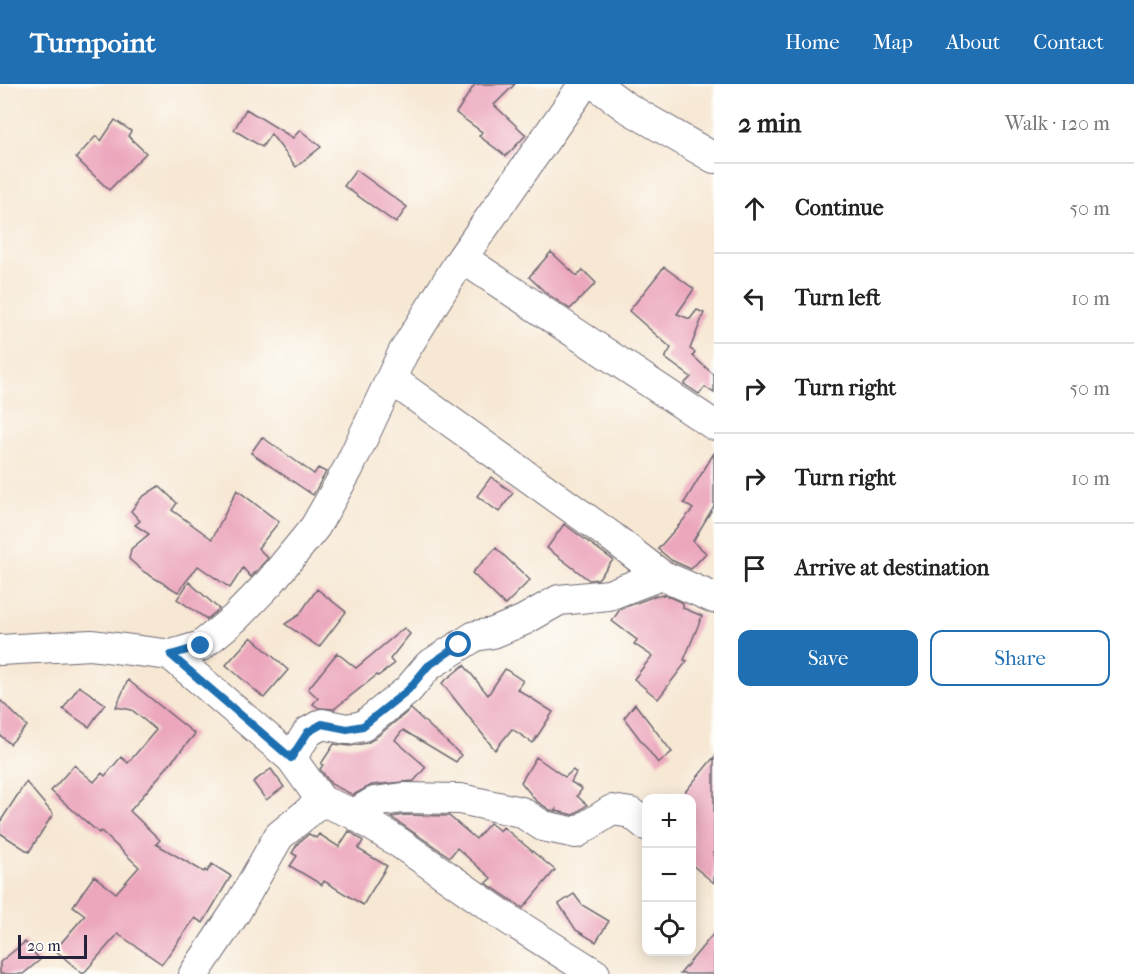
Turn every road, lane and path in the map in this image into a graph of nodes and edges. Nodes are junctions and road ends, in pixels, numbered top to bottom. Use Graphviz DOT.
graph roads {
  1 [pos="584,84"];
  2 [pos="595,84"];
  3 [pos="714,158"];
  4 [pos="462,258"];
  5 [pos="391,379"];
  6 [pos="714,425"];
  7 [pos="661,575"];
  8 [pos="714,598"];
  9 [pos="0,650"];
  10 [pos="171,655"];
  11 [pos="291,758"];
  12 [pos="322,801"];
  13 [pos="354,814"];
  14 [pos="642,822"];
  15 [pos="194,974"];
  16 [pos="595,974"];
  1 -- 4 [label="street"];
  2 -- 3 [label="street"];
  4 -- 5 [label="street"];
  4 -- 6 [label="street"];
  5 -- 7 [label="street"];
  5 -- 10 [label="street"];
  7 -- 8 [label="street"];
  7 -- 11 [label="street"];
  9 -- 10 [label="street"];
  10 -- 11 [label="street"];
  11 -- 12 [label="street"];
  12 -- 13 [label="street"];
  12 -- 15 [label="street"];
  13 -- 14 [label="street"];
  13 -- 16 [label="street"];
}
